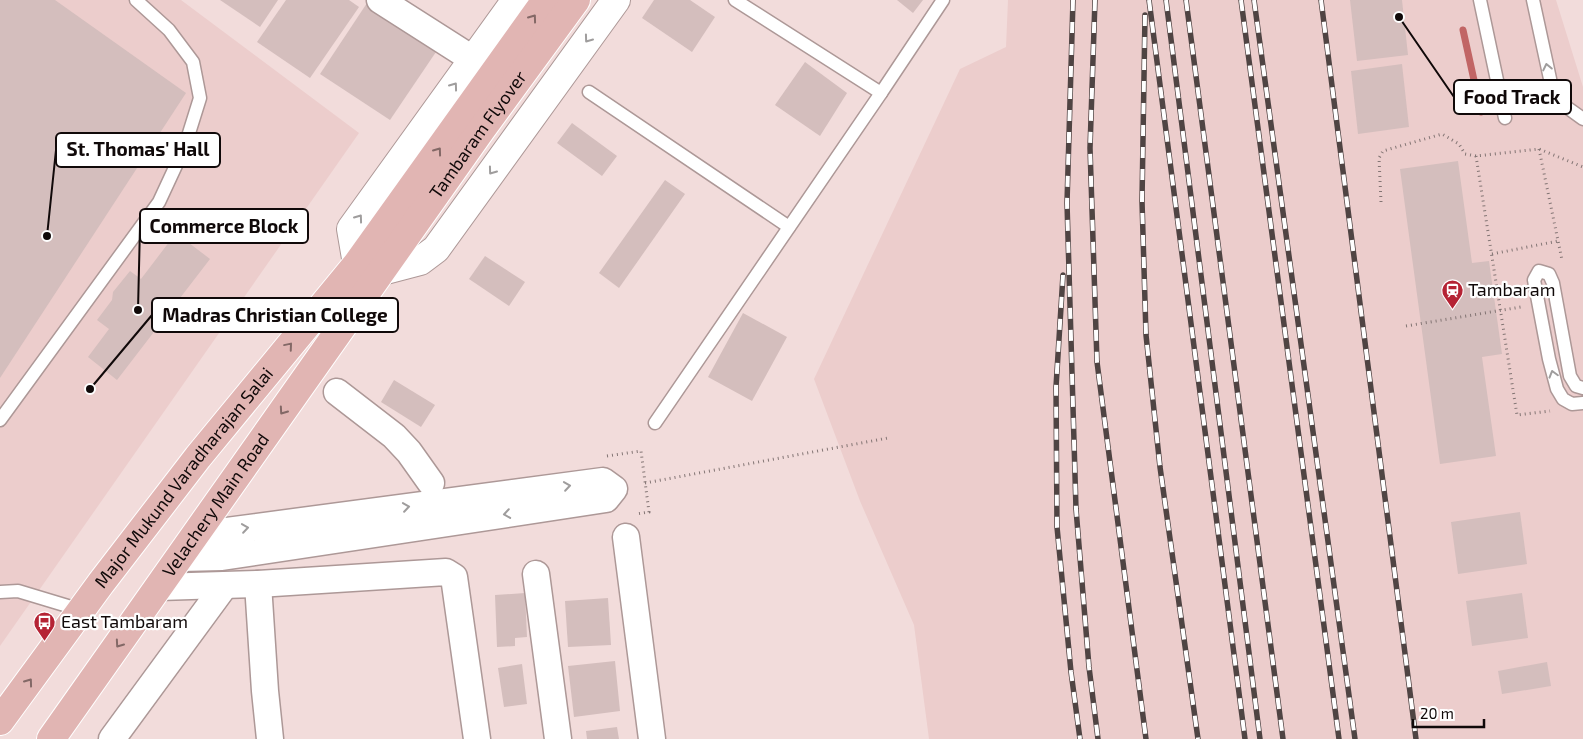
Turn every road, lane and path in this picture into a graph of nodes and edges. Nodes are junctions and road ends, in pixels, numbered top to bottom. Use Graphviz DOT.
graph roads {
  1 [pos="136,0"];
  2 [pos="380,0"];
  3 [pos="516,0"];
  4 [pos="546,0"];
  5 [pos="576,0"];
  6 [pos="616,0"];
  7 [pos="735,0"];
  8 [pos="944,0"];
  9 [pos="1480,0"];
  10 [pos="1533,0"];
  11 [pos="474,60"];
  12 [pos="589,92"];
  13 [pos="881,93"];
  14 [pos="1505,118"];
  15 [pos="1583,119"];
  16 [pos="1539,148"];
  17 [pos="1476,156"];
  18 [pos="1583,167"];
  19 [pos="421,195"];
  20 [pos="1381,202"];
  21 [pos="790,227"];
  22 [pos="1558,241"];
  23 [pos="1492,254"];
  24 [pos="1562,260"];
  25 [pos="370,267"];
  26 [pos="1539,304"];
  27 [pos="1501,311"];
  28 [pos="1406,326"];
  29 [pos="1583,388"];
  30 [pos="337,392"];
  31 [pos="1583,403"];
  32 [pos="1517,415"];
  33 [pos="0,420"];
  34 [pos="655,423"];
  35 [pos="888,438"];
  36 [pos="431,483"];
  37 [pos="646,483"];
  38 [pos="196,534"];
  39 [pos="626,537"];
  40 [pos="180,558"];
  41 [pos="536,574"];
  42 [pos="258,584"];
  43 [pos="225,585"];
  44 [pos="159,588"];
  45 [pos="0,592"];
  46 [pos="81,610"];
  47 [pos="0,721"];
  48 [pos="51,739"];
  49 [pos="112,739"];
  50 [pos="270,739"];
  51 [pos="477,739"];
  52 [pos="558,739"];
  53 [pos="652,739"];
  1 -- 33 [label="lane"];
  2 -- 11 [label="street"];
  3 -- 11 [label="street"];
  19 -- 4 [label="main road, Tambaram Flyover, one-way"];
  5 -- 19 [label="main road, Tambaram Flyover"];
  6 -- 25 [label="street, one-way"];
  7 -- 13 [label="lane"];
  8 -- 13 [label="lane"];
  9 -- 14 [label="lane"];
  15 -- 10 [label="lane, one-way"];
  25 -- 11 [label="street, one-way"];
  12 -- 21 [label="lane"];
  13 -- 21 [label="lane"];
  16 -- 17 [label="path"];
  16 -- 18 [label="path"];
  16 -- 22 [label="path"];
  17 -- 20 [label="path"];
  17 -- 23 [label="path"];
  19 -- 25 [label="main road, Tambaram Flyover"];
  21 -- 34 [label="lane"];
  22 -- 23 [label="path"];
  22 -- 24 [label="path"];
  23 -- 27 [label="path"];
  25 -- 38 [label="main road, Velachery Main Road, one-way"];
  46 -- 25 [label="main road, Major Mukund Varadharajan Salai, one-way"];
  26 -- 27 [label="path"];
  26 -- 29 [label="lane"];
  31 -- 26 [label="lane, one-way"];
  27 -- 28 [label="path"];
  27 -- 32 [label="path"];
  30 -- 36 [label="street"];
  35 -- 37 [label="path"];
  38 -- 40 [label="main road, Velachery Main Road"];
  38 -- 40 [label="street, one-way"];
  39 -- 53 [label="street"];
  40 -- 44 [label="main road, Velachery Main Road"];
  41 -- 52 [label="street"];
  42 -- 43 [label="street"];
  42 -- 50 [label="street"];
  42 -- 51 [label="street"];
  43 -- 44 [label="street"];
  43 -- 49 [label="street"];
  44 -- 48 [label="main road, Velachery Main Road, one-way"];
  45 -- 46 [label="lane"];
  47 -- 46 [label="main road, Major Mukund Varadharajan Salai, one-way"];
}
